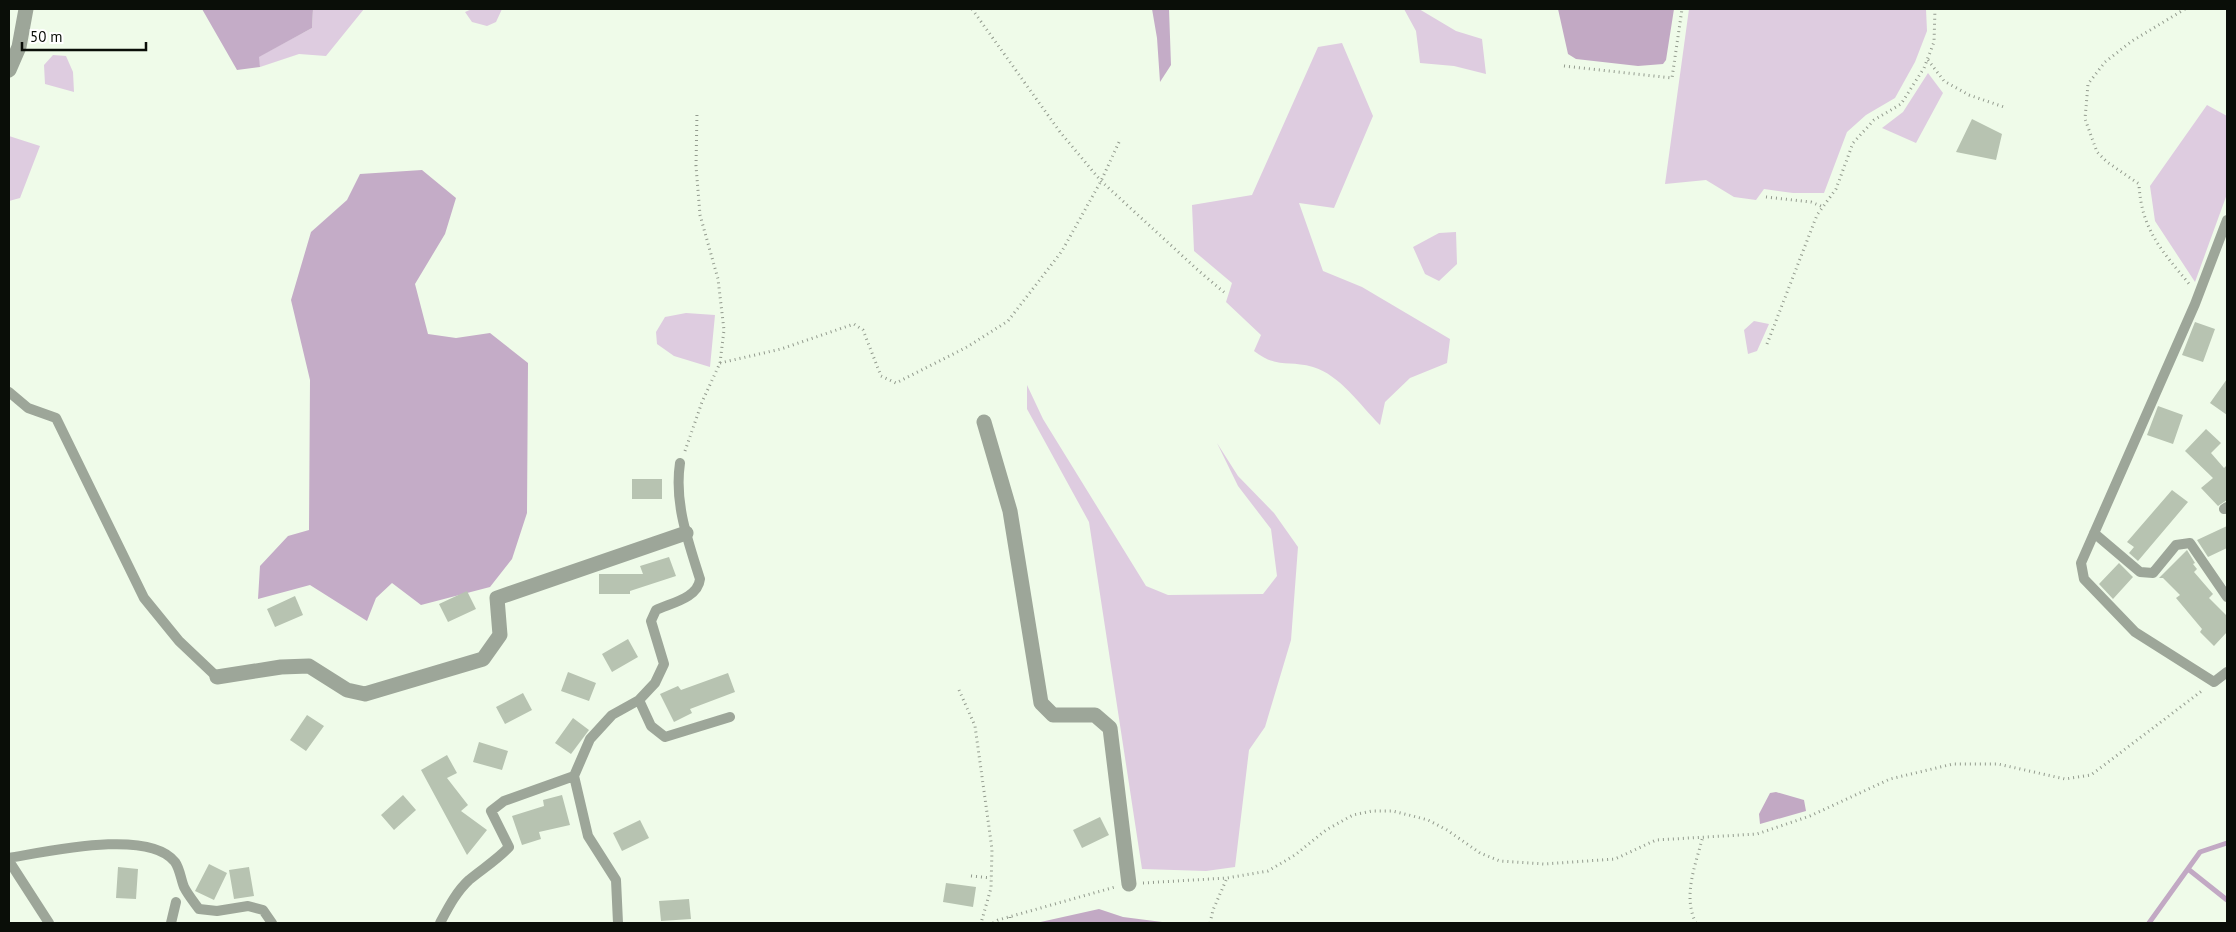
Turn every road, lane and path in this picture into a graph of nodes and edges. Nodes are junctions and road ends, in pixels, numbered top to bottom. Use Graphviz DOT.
graph roads {
  1 [pos="26,9"];
  2 [pos="972,9"];
  3 [pos="1682,9"];
  4 [pos="1935,9"];
  5 [pos="2185,9"];
  6 [pos="1927,59"];
  7 [pos="1564,66"];
  8 [pos="9,70"];
  9 [pos="2004,106"];
  10 [pos="696,112"];
  11 [pos="1120,140"];
  12 [pos="1101,181"];
  13 [pos="1766,197"];
  14 [pos="1823,208"];
  15 [pos="2227,220"];
  16 [pos="1225,292"];
  17 [pos="2199,295"];
  18 [pos="1767,344"];
  19 [pos="720,363"];
  20 [pos="9,392"];
  21 [pos="984,422"];
  22 [pos="680,463"];
  23 [pos="686,533"];
  24 [pos="2094,533"];
  25 [pos="2227,597"];
  26 [pos="2227,672"];
  27 [pos="217,677"];
  28 [pos="2214,682"];
  29 [pos="959,690"];
  30 [pos="639,700"];
  31 [pos="730,716"];
  32 [pos="574,776"];
  33 [pos="1702,836"];
  34 [pos="9,860"];
  35 [pos="971,876"];
  36 [pos="991,878"];
  37 [pos="1227,878"];
  38 [pos="1129,884"];
  39 [pos="176,902"];
  40 [pos="1010,916"];
  41 [pos="48,923"];
  42 [pos="171,923"];
  43 [pos="272,923"];
  44 [pos="440,923"];
  45 [pos="618,923"];
  46 [pos="981,923"];
  47 [pos="993,923"];
  48 [pos="1010,923"];
  49 [pos="1210,923"];
  50 [pos="1696,923"];
  1 -- 8 [label="street"];
  2 -- 12 [label="path"];
  3 -- 7 [label="path"];
  4 -- 6 [label="path"];
  5 -- 17 [label="path"];
  6 -- 9 [label="path"];
  6 -- 14 [label="path"];
  10 -- 19 [label="path"];
  11 -- 12 [label="path"];
  12 -- 16 [label="path"];
  12 -- 19 [label="path"];
  13 -- 14 [label="path"];
  14 -- 18 [label="path"];
  15 -- 17 [label="lane"];
  17 -- 24 [label="lane"];
  19 -- 22 [label="path"];
  20 -- 27 [label="lane"];
  21 -- 38 [label="street"];
  22 -- 23 [label="lane"];
  23 -- 27 [label="street"];
  23 -- 30 [label="lane"];
  24 -- 25 [label="lane"];
  24 -- 28 [label="lane"];
  26 -- 28 [label="lane"];
  28 -- 33 [label="path"];
  29 -- 36 [label="path"];
  30 -- 31 [label="lane"];
  30 -- 32 [label="lane"];
  32 -- 44 [label="lane"];
  32 -- 45 [label="lane"];
  33 -- 37 [label="path"];
  33 -- 50 [label="path"];
  34 -- 41 [label="lane"];
  34 -- 43 [label="lane"];
  35 -- 36 [label="path"];
  36 -- 46 [label="path"];
  37 -- 38 [label="path"];
  37 -- 49 [label="path"];
  38 -- 40 [label="path"];
  39 -- 42 [label="lane"];
  40 -- 47 [label="path"];
  40 -- 48 [label="path"];
}
